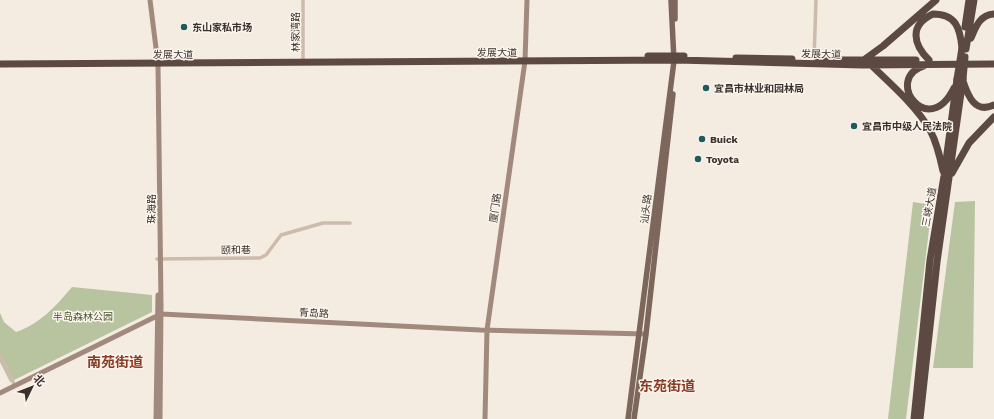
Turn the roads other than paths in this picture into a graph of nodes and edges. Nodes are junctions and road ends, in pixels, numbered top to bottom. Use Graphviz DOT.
graph roads {
  1 [pos="149,0"];
  2 [pos="303,0"];
  3 [pos="527,0"];
  4 [pos="671,0"];
  5 [pos="676,0"];
  6 [pos="679,0"];
  7 [pos="816,0"];
  8 [pos="936,0"];
  9 [pos="969,0"];
  10 [pos="974,0"];
  11 [pos="994,14"];
  12 [pos="675,29"];
  13 [pos="964,49"];
  14 [pos="675,58"];
  15 [pos="525,59"];
  16 [pos="865,59"];
  17 [pos="0,60"];
  18 [pos="814,60"];
  19 [pos="303,61"];
  20 [pos="157,62"];
  21 [pos="930,62"];
  22 [pos="993,62"];
  23 [pos="0,64"];
  24 [pos="871,64"];
  25 [pos="959,80"];
  26 [pos="994,105"];
  27 [pos="994,117"];
  28 [pos="947,177"];
  29 [pos="350,223"];
  30 [pos="159,259"];
  31 [pos="159,315"];
  32 [pos="487,330"];
  33 [pos="639,334"];
  34 [pos="646,334"];
  35 [pos="0,355"];
  36 [pos="15,386"];
  37 [pos="0,393"];
  38 [pos="156,419"];
  39 [pos="160,419"];
  40 [pos="485,419"];
  41 [pos="628,419"];
  42 [pos="634,419"];
  43 [pos="914,419"];
  44 [pos="920,419"];
  1 -- 20 [label="street, 珠海路"];
  2 -- 19 [label="street, 林家湾路"];
  3 -- 15 [label="street, 厦门路"];
  4 -- 14 [label="main road, 汕头路"];
  5 -- 12 [label="main road, 汕头路"];
  6 -- 12 [label="main road"];
  7 -- 18 [label="street"];
  8 -- 16 [label="highway"];
  9 -- 13 [label="highway, 三峡大道"];
  10 -- 13 [label="highway, 三峡大道"];
  11 -- 13 [label="highway"];
  12 -- 14 [label="main road, 汕头路"];
  13 -- 21 [label="highway"];
  13 -- 25 [label="highway, 三峡大道, bridge"];
  14 -- 15 [label="highway, 发展大道"];
  14 -- 18 [label="highway, 发展大道"];
  14 -- 24 [label="highway, 发展大道"];
  14 -- 33 [label="main road, 汕头路"];
  14 -- 34 [label="main road, 汕头路"];
  15 -- 19 [label="highway, 发展大道"];
  15 -- 32 [label="street, 厦门路"];
  16 -- 18 [label="highway, 发展大道"];
  16 -- 21 [label="highway, 发展大道"];
  17 -- 20 [label="highway, 发展大道"];
  19 -- 20 [label="highway, 发展大道"];
  20 -- 23 [label="highway, 发展大道"];
  20 -- 30 [label="street, 珠海路"];
  21 -- 22 [label="highway, 发展大道"];
  21 -- 24 [label="highway, 发展大道"];
  21 -- 25 [label="highway"];
  24 -- 28 [label="highway"];
  25 -- 26 [label="highway"];
  25 -- 28 [label="highway, 三峡大道"];
  27 -- 28 [label="highway"];
  28 -- 43 [label="highway, 三峡大道"];
  28 -- 44 [label="highway, 三峡大道"];
  29 -- 30 [label="street, 颐和巷"];
  30 -- 31 [label="street, 珠海路"];
  31 -- 32 [label="street, 青岛路"];
  31 -- 36 [label="street, 青岛路"];
  31 -- 38 [label="street, 珠海路"];
  31 -- 39 [label="street, 珠海路"];
  32 -- 33 [label="street, 青岛路"];
  32 -- 40 [label="street, 厦门路"];
  33 -- 34 [label="street, 青岛路"];
  33 -- 41 [label="main road, 汕头路"];
  34 -- 42 [label="main road, 汕头路"];
  35 -- 36 [label="street"];
  36 -- 37 [label="street, 青岛路"];
}
